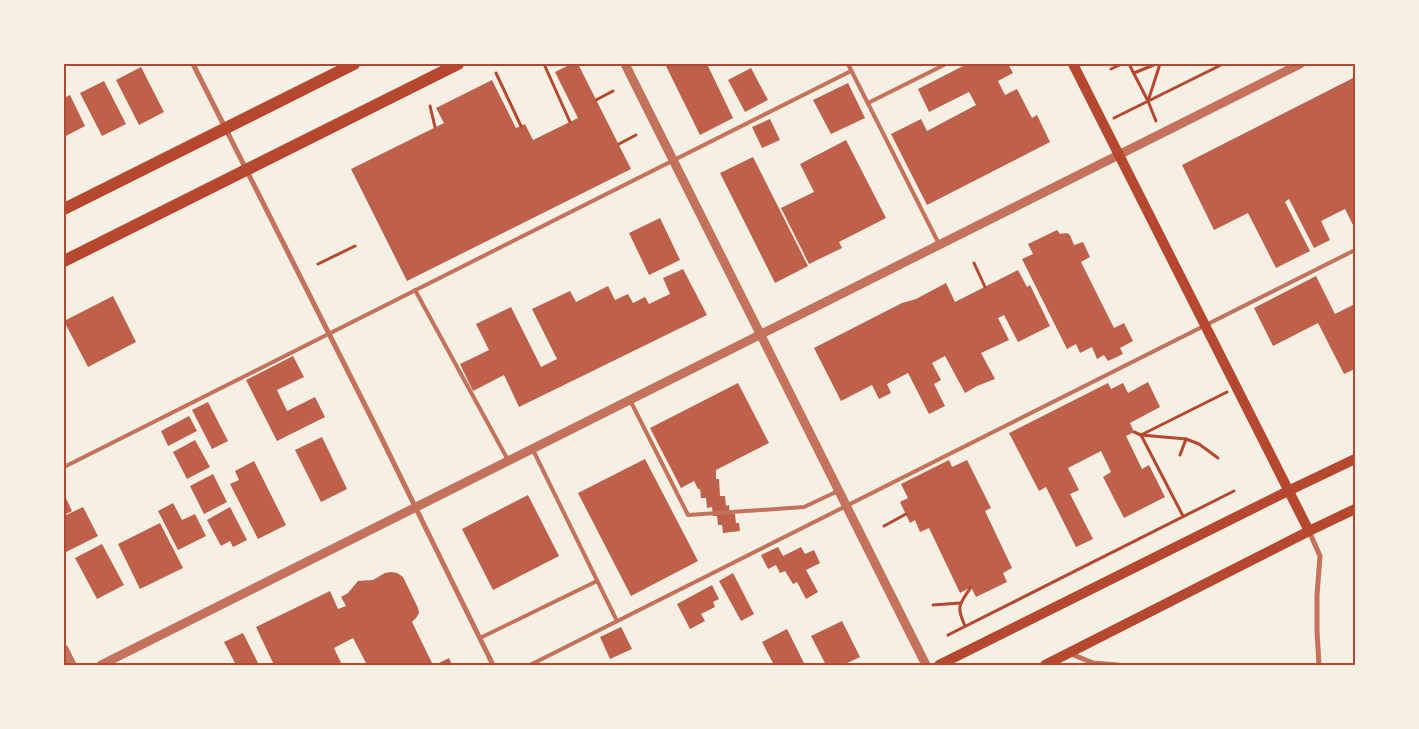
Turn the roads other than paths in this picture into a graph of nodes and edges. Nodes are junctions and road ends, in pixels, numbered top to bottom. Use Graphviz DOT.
graph roads {
  1 [pos="193,64"];
  2 [pos="354,64"];
  3 [pos="458,64"];
  4 [pos="625,64"];
  5 [pos="848,64"];
  6 [pos="946,64"];
  7 [pos="1073,64"];
  8 [pos="1300,64"];
  9 [pos="851,71"];
  10 [pos="868,103"];
  11 [pos="225,129"];
  12 [pos="1119,154"];
  13 [pos="673,160"];
  14 [pos="247,169"];
  15 [pos="64,209"];
  16 [pos="940,244"];
  17 [pos="1355,250"];
  18 [pos="64,261"];
  19 [pos="415,290"];
  20 [pos="1205,326"];
  21 [pos="329,333"];
  22 [pos="761,334"];
  23 [pos="630,400"];
  24 [pos="532,448"];
  25 [pos="1355,459"];
  26 [pos="508,460"];
  27 [pos="64,467"];
  28 [pos="839,490"];
  29 [pos="1288,491"];
  30 [pos="846,506"];
  31 [pos="415,508"];
  32 [pos="1355,509"];
  33 [pos="1309,531"];
  34 [pos="597,581"];
  35 [pos="617,621"];
  36 [pos="480,638"];
  37 [pos="64,649"];
  38 [pos="1069,653"];
  39 [pos="72,665"];
  40 [pos="101,665"];
  41 [pos="493,665"];
  42 [pos="530,665"];
  43 [pos="926,665"];
  44 [pos="939,665"];
  45 [pos="1045,665"];
  46 [pos="1118,665"];
  47 [pos="1319,665"];
  1 -- 11 [label="street"];
  2 -- 11 [label="main road"];
  3 -- 14 [label="main road"];
  4 -- 13 [label="street"];
  5 -- 9 [label="lane"];
  6 -- 10 [label="lane"];
  7 -- 12 [label="main road"];
  8 -- 12 [label="street"];
  9 -- 10 [label="lane"];
  9 -- 13 [label="lane"];
  10 -- 16 [label="lane"];
  11 -- 14 [label="street"];
  11 -- 15 [label="main road"];
  12 -- 16 [label="street"];
  12 -- 20 [label="main road"];
  13 -- 19 [label="lane"];
  13 -- 22 [label="street"];
  14 -- 18 [label="main road"];
  14 -- 21 [label="street"];
  16 -- 22 [label="street"];
  17 -- 20 [label="lane"];
  19 -- 21 [label="lane"];
  19 -- 26 [label="lane"];
  20 -- 29 [label="main road"];
  20 -- 30 [label="lane"];
  21 -- 27 [label="lane"];
  21 -- 31 [label="street"];
  22 -- 23 [label="street"];
  22 -- 28 [label="street"];
  23 -- 24 [label="street"];
  23 -- 28 [label="lane"];
  24 -- 26 [label="street"];
  24 -- 34 [label="lane"];
  25 -- 29 [label="main road"];
  26 -- 31 [label="street"];
  28 -- 30 [label="street"];
  29 -- 33 [label="main road"];
  29 -- 44 [label="main road"];
  30 -- 35 [label="lane"];
  30 -- 43 [label="street"];
  31 -- 36 [label="street"];
  31 -- 40 [label="street"];
  32 -- 33 [label="main road"];
  33 -- 38 [label="main road"];
  33 -- 47 [label="street"];
  34 -- 35 [label="lane"];
  34 -- 36 [label="lane"];
  35 -- 42 [label="lane"];
  36 -- 41 [label="street"];
  37 -- 39 [label="street"];
  38 -- 45 [label="main road"];
  38 -- 46 [label="street"];
}
